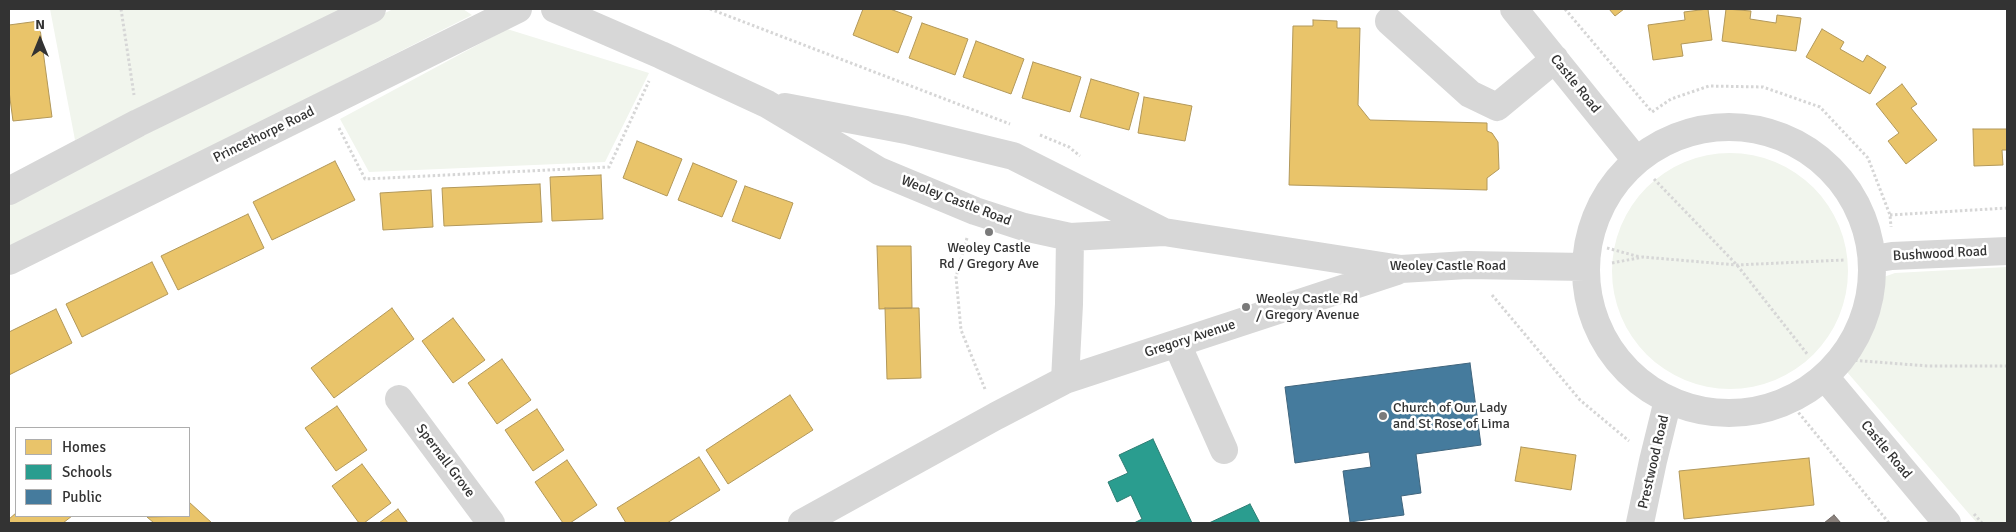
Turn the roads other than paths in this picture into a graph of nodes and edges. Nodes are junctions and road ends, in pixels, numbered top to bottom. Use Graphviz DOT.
graph roads {
  1 [pos="372,9"];
  2 [pos="518,9"];
  3 [pos="555,9"];
  4 [pos="1514,9"];
  5 [pos="1389,21"];
  6 [pos="1555,59"];
  7 [pos="767,104"];
  8 [pos="1636,160"];
  9 [pos="9,191"];
  10 [pos="1164,232"];
  11 [pos="1070,237"];
  12 [pos="2007,251"];
  13 [pos="1586,255"];
  14 [pos="1882,257"];
  15 [pos="9,261"];
  16 [pos="1401,269"];
  17 [pos="1177,344"];
  18 [pos="1833,369"];
  19 [pos="1065,380"];
  20 [pos="399,399"];
  21 [pos="1668,400"];
  22 [pos="1224,450"];
  23 [pos="491,523"];
  24 [pos="802,523"];
  25 [pos="1640,523"];
  26 [pos="1947,523"];
  1 -- 9 [label="street"];
  2 -- 15 [label="street, Princethorpe Road"];
  3 -- 7 [label="street, Weoley Castle Road"];
  4 -- 6 [label="street, Castle Road"];
  5 -- 6 [label="street"];
  6 -- 8 [label="street, Castle Road"];
  7 -- 10 [label="street, Weoley Castle Road"];
  7 -- 11 [label="street, Weoley Castle Road"];
  8 -- 13 [label="street"];
  8 -- 14 [label="street"];
  10 -- 11 [label="street, Weoley Castle Road"];
  10 -- 16 [label="street, Weoley Castle Road"];
  11 -- 19 [label="street"];
  12 -- 14 [label="street, Bushwood Road"];
  13 -- 16 [label="street, Weoley Castle Road"];
  13 -- 21 [label="street"];
  14 -- 18 [label="street"];
  16 -- 17 [label="street, Gregory Avenue"];
  17 -- 19 [label="street, Gregory Avenue"];
  17 -- 22 [label="street"];
  18 -- 21 [label="street"];
  18 -- 26 [label="street, Castle Road"];
  19 -- 24 [label="street, Gregory Avenue"];
  20 -- 23 [label="street, Spernall Grove"];
  21 -- 25 [label="street, Prestwood Road"];
}
